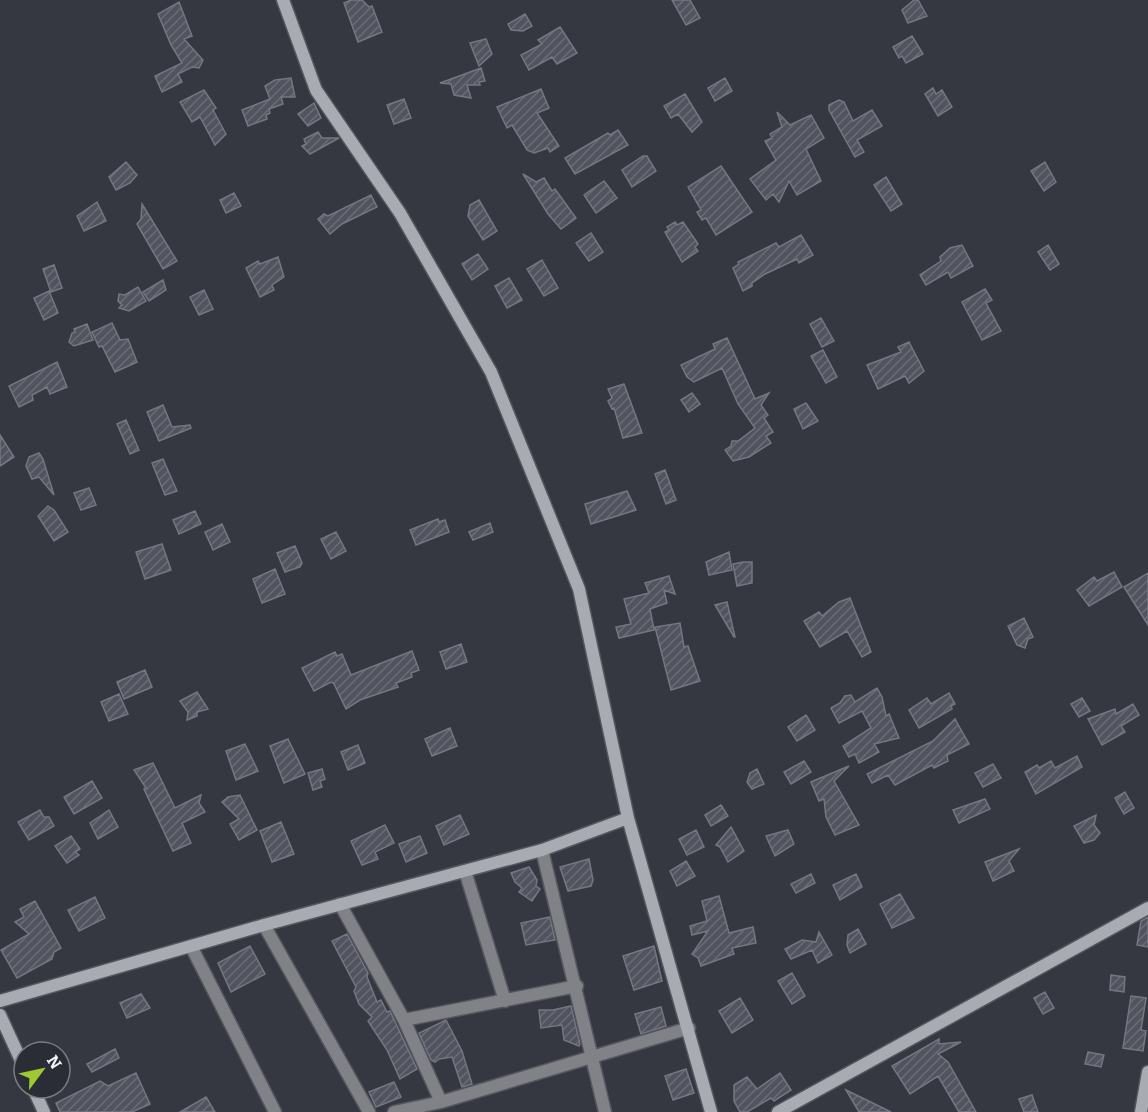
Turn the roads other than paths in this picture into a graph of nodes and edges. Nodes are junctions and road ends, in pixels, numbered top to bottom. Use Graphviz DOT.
graph roads {
  1 [pos="282,0"];
  2 [pos="628,818"];
  3 [pos="542,850"];
  4 [pos="465,871"];
  5 [pos="340,904"];
  6 [pos="1148,908"];
  7 [pos="264,925"];
  8 [pos="191,946"];
  9 [pos="577,986"];
  10 [pos="0,1001"];
  11 [pos="505,1001"];
  12 [pos="0,1015"];
  13 [pos="404,1020"];
  14 [pos="689,1028"];
  15 [pos="12,1041"];
  16 [pos="591,1059"];
  17 [pos="1148,1072"];
  18 [pos="441,1102"];
  19 [pos="275,1112"];
  20 [pos="369,1112"];
  21 [pos="394,1112"];
  22 [pos="606,1112"];
  23 [pos="711,1112"];
  24 [pos="778,1112"];
  25 [pos="1142,1112"];
  1 -- 2 [label="street"];
  2 -- 3 [label="street"];
  2 -- 14 [label="street"];
  3 -- 4 [label="street"];
  3 -- 9 [label="street"];
  4 -- 5 [label="street"];
  4 -- 11 [label="street"];
  5 -- 7 [label="street"];
  5 -- 13 [label="street"];
  6 -- 24 [label="street"];
  7 -- 8 [label="street"];
  7 -- 20 [label="street"];
  8 -- 10 [label="street"];
  8 -- 19 [label="street"];
  9 -- 11 [label="street"];
  9 -- 16 [label="street"];
  11 -- 13 [label="street"];
  12 -- 15 [label="street"];
  13 -- 18 [label="street"];
  14 -- 16 [label="street"];
  14 -- 23 [label="street"];
  16 -- 18 [label="street"];
  16 -- 22 [label="street"];
  17 -- 25 [label="street"];
  18 -- 21 [label="street"];
}
